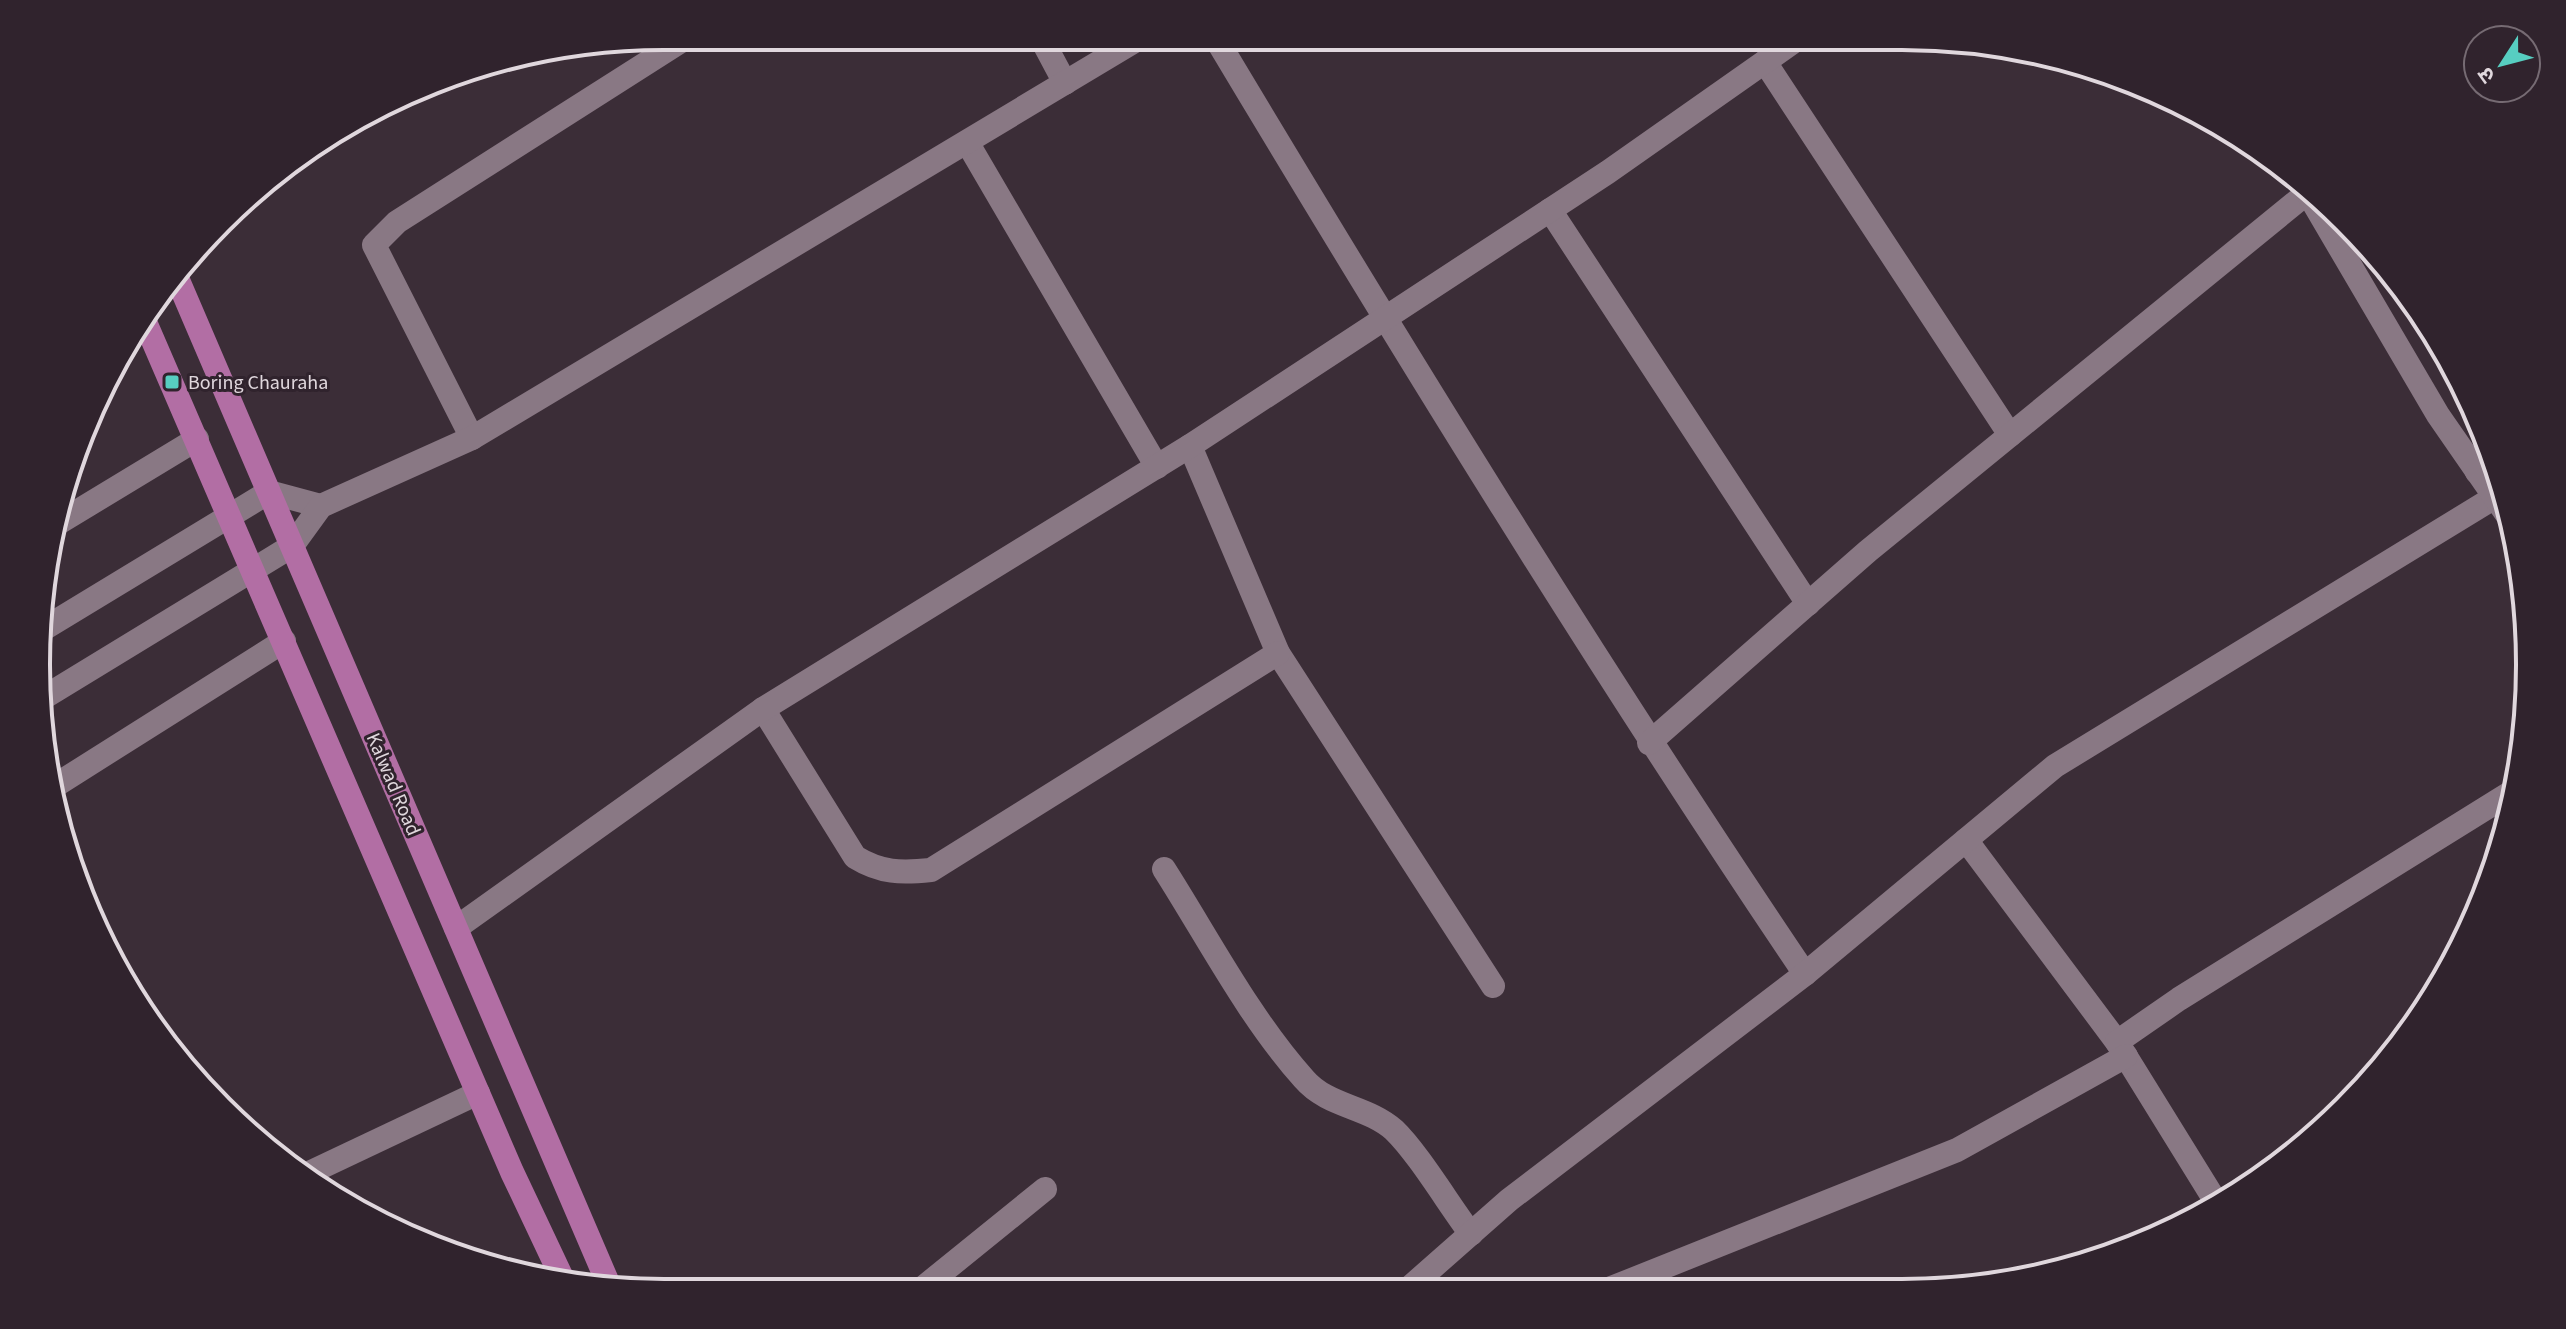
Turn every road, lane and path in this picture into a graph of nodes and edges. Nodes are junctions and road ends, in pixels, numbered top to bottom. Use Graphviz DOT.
graph roads {
  1 [pos="667,50"];
  2 [pos="1047,50"];
  3 [pos="1120,50"];
  4 [pos="1223,50"];
  5 [pos="1782,50"];
  6 [pos="1765,62"];
  7 [pos="1065,83"];
  8 [pos="967,142"];
  9 [pos="2296,193"];
  10 [pos="1550,210"];
  11 [pos="2340,234"];
  12 [pos="180,286"];
  13 [pos="1384,319"];
  14 [pos="149,331"];
  15 [pos="2010,435"];
  16 [pos="472,438"];
  17 [pos="197,439"];
  18 [pos="1190,446"];
  19 [pos="2480,459"];
  20 [pos="1157,467"];
  21 [pos="269,492"];
  22 [pos="2493,498"];
  23 [pos="321,506"];
  24 [pos="68,517"];
  25 [pos="231,517"];
  26 [pos="292,546"];
  27 [pos="255,570"];
  28 [pos="1808,604"];
  29 [pos="51,624"];
  30 [pos="284,641"];
  31 [pos="1278,653"];
  32 [pos="51,693"];
  33 [pos="763,709"];
  34 [pos="1649,743"];
  35 [pos="62,781"];
  36 [pos="2501,799"];
  37 [pos="1966,840"];
  38 [pos="1164,869"];
  39 [pos="456,928"];
  40 [pos="1805,974"];
  41 [pos="1493,986"];
  42 [pos="2121,1049"];
  43 [pos="478,1093"];
  44 [pos="316,1170"];
  45 [pos="1045,1189"];
  46 [pos="2212,1195"];
  47 [pos="1471,1234"];
  48 [pos="558,1269"];
  49 [pos="605,1276"];
  50 [pos="934,1279"];
  51 [pos="1437,1279"];
  52 [pos="1634,1279"];
  1 -- 16 [label="street"];
  2 -- 7 [label="street"];
  3 -- 7 [label="street"];
  4 -- 13 [label="street"];
  5 -- 6 [label="street"];
  6 -- 10 [label="street"];
  6 -- 15 [label="street"];
  7 -- 8 [label="street"];
  8 -- 16 [label="street"];
  8 -- 20 [label="street"];
  9 -- 15 [label="street"];
  10 -- 13 [label="street"];
  10 -- 28 [label="street"];
  11 -- 19 [label="street"];
  12 -- 21 [label="main road, Kalwad Road"];
  13 -- 18 [label="street"];
  13 -- 34 [label="street"];
  14 -- 17 [label="main road"];
  15 -- 28 [label="street"];
  16 -- 23 [label="street"];
  17 -- 24 [label="street"];
  17 -- 25 [label="main road"];
  18 -- 20 [label="street"];
  18 -- 31 [label="street"];
  20 -- 33 [label="street"];
  21 -- 23 [label="street"];
  21 -- 25 [label="street"];
  21 -- 26 [label="main road, Kalwad Road"];
  22 -- 37 [label="street"];
  23 -- 26 [label="street"];
  25 -- 27 [label="main road"];
  25 -- 29 [label="street"];
  26 -- 27 [label="street"];
  26 -- 39 [label="main road, Kalwad Road"];
  27 -- 30 [label="main road"];
  27 -- 32 [label="street"];
  28 -- 34 [label="street"];
  30 -- 35 [label="street"];
  30 -- 43 [label="main road"];
  31 -- 33 [label="street"];
  31 -- 41 [label="street"];
  33 -- 39 [label="street"];
  34 -- 40 [label="street"];
  36 -- 42 [label="street"];
  37 -- 40 [label="street"];
  37 -- 42 [label="street"];
  38 -- 47 [label="street"];
  39 -- 49 [label="main road, Kalwad Road"];
  40 -- 47 [label="street"];
  42 -- 46 [label="street"];
  42 -- 52 [label="street"];
  43 -- 44 [label="street"];
  43 -- 48 [label="main road"];
  45 -- 50 [label="street"];
  47 -- 51 [label="street"];
}
